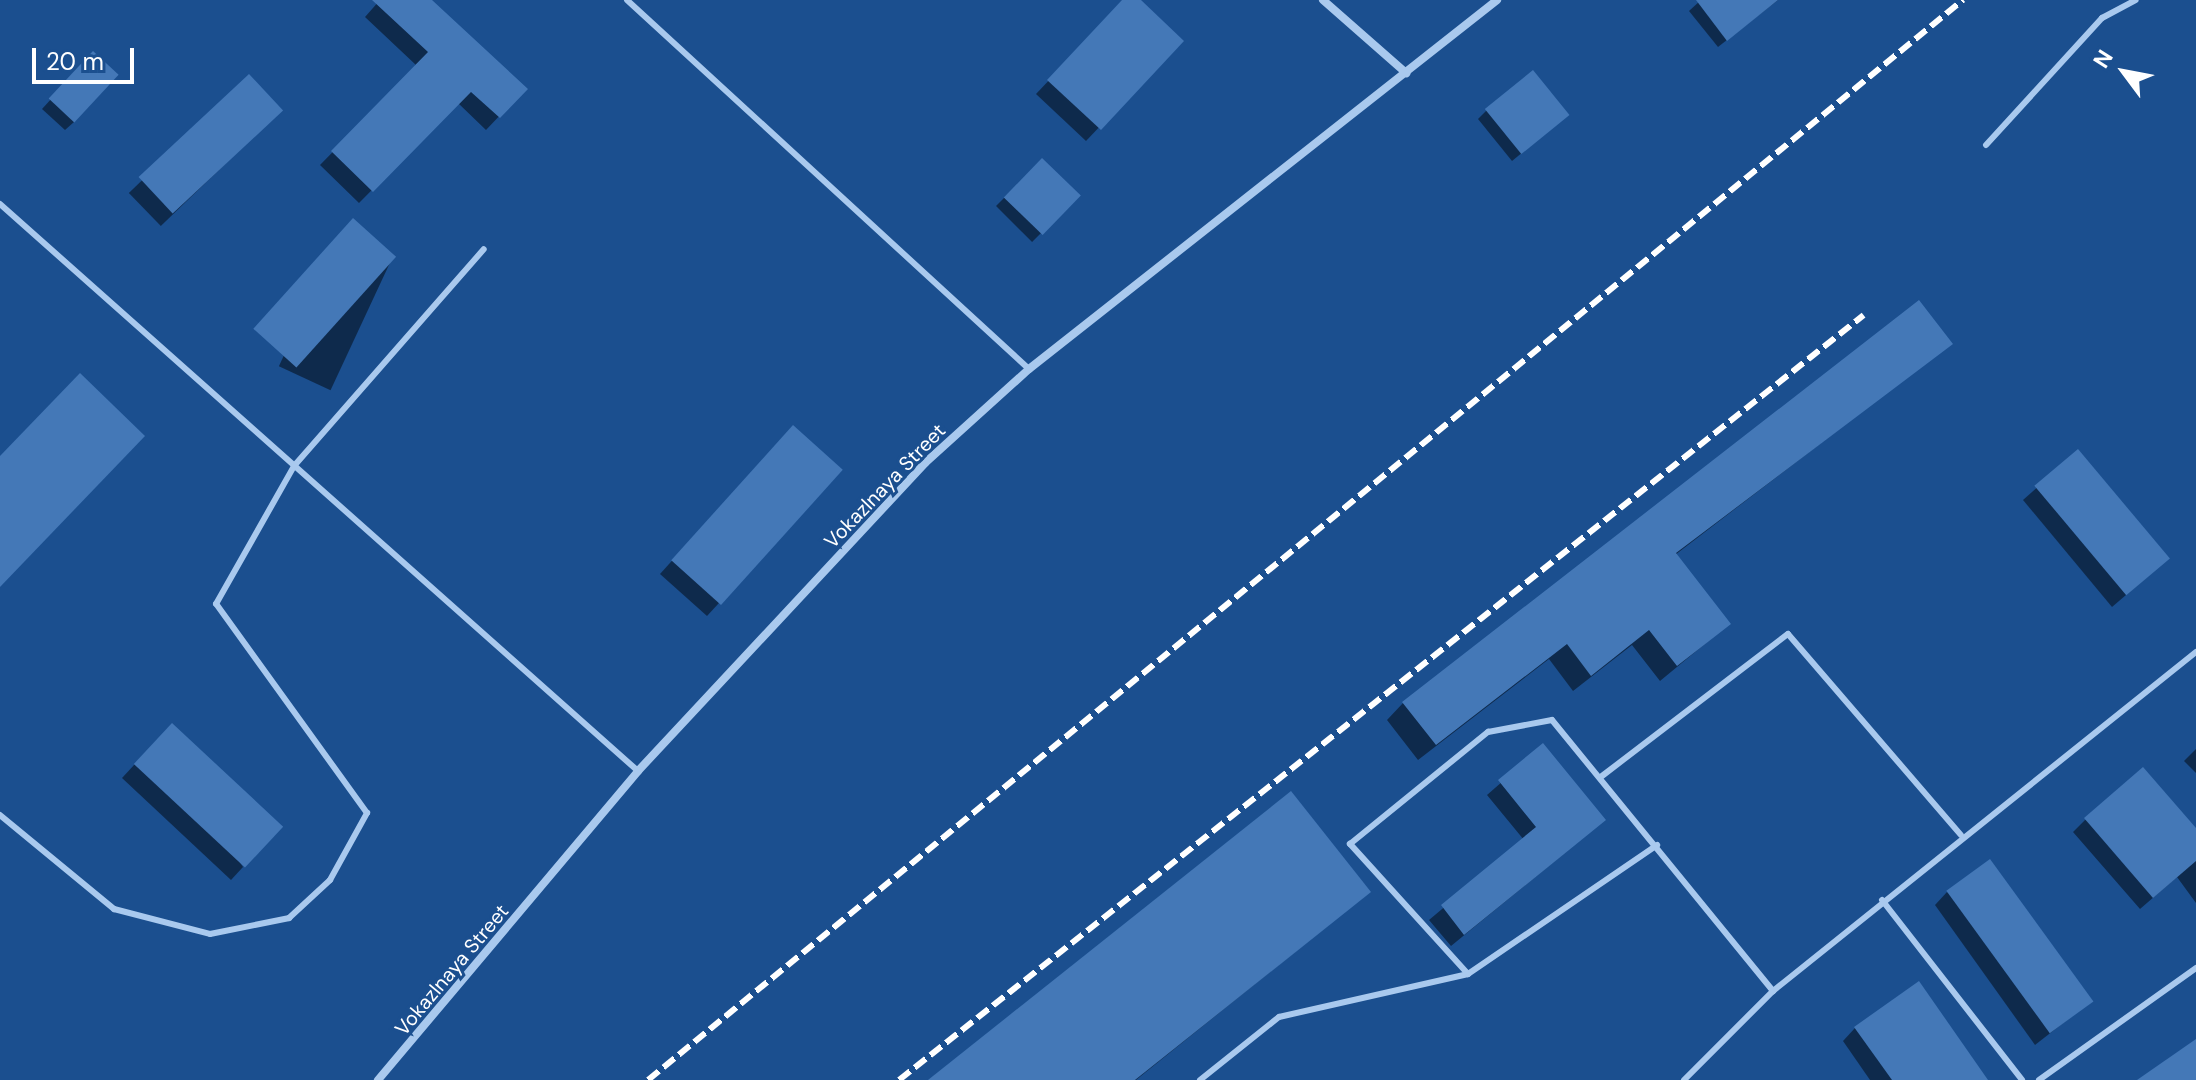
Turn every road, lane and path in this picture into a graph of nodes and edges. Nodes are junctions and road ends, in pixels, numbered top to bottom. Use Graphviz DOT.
graph roads {
  1 [pos="627,0"];
  2 [pos="1323,0"];
  3 [pos="1497,0"];
  4 [pos="2136,0"];
  5 [pos="1406,73"];
  6 [pos="1986,145"];
  7 [pos="0,204"];
  8 [pos="484,249"];
  9 [pos="1029,369"];
  10 [pos="294,466"];
  11 [pos="2196,652"];
  12 [pos="638,771"];
  13 [pos="1602,776"];
  14 [pos="0,815"];
  15 [pos="1961,835"];
  16 [pos="1657,845"];
  17 [pos="1882,900"];
  18 [pos="2196,968"];
  19 [pos="1468,974"];
  20 [pos="1773,991"];
  21 [pos="378,1080"];
  22 [pos="1200,1080"];
  23 [pos="1684,1080"];
  24 [pos="2022,1080"];
  25 [pos="2039,1080"];
  1 -- 9 [label="lane"];
  2 -- 5 [label="street"];
  3 -- 5 [label="street, Vokazlnaya Street"];
  4 -- 6 [label="lane"];
  5 -- 9 [label="street, Vokazlnaya Street"];
  7 -- 10 [label="lane"];
  8 -- 10 [label="lane"];
  9 -- 12 [label="street, Vokazlnaya Street"];
  10 -- 12 [label="lane"];
  10 -- 14 [label="lane"];
  11 -- 15 [label="lane"];
  12 -- 21 [label="street, Vokazlnaya Street"];
  13 -- 15 [label="lane"];
  13 -- 16 [label="lane"];
  13 -- 19 [label="lane"];
  15 -- 17 [label="lane"];
  16 -- 19 [label="lane"];
  16 -- 20 [label="lane"];
  17 -- 20 [label="lane"];
  17 -- 24 [label="lane"];
  18 -- 25 [label="lane"];
  19 -- 22 [label="lane"];
  20 -- 23 [label="lane"];
}
